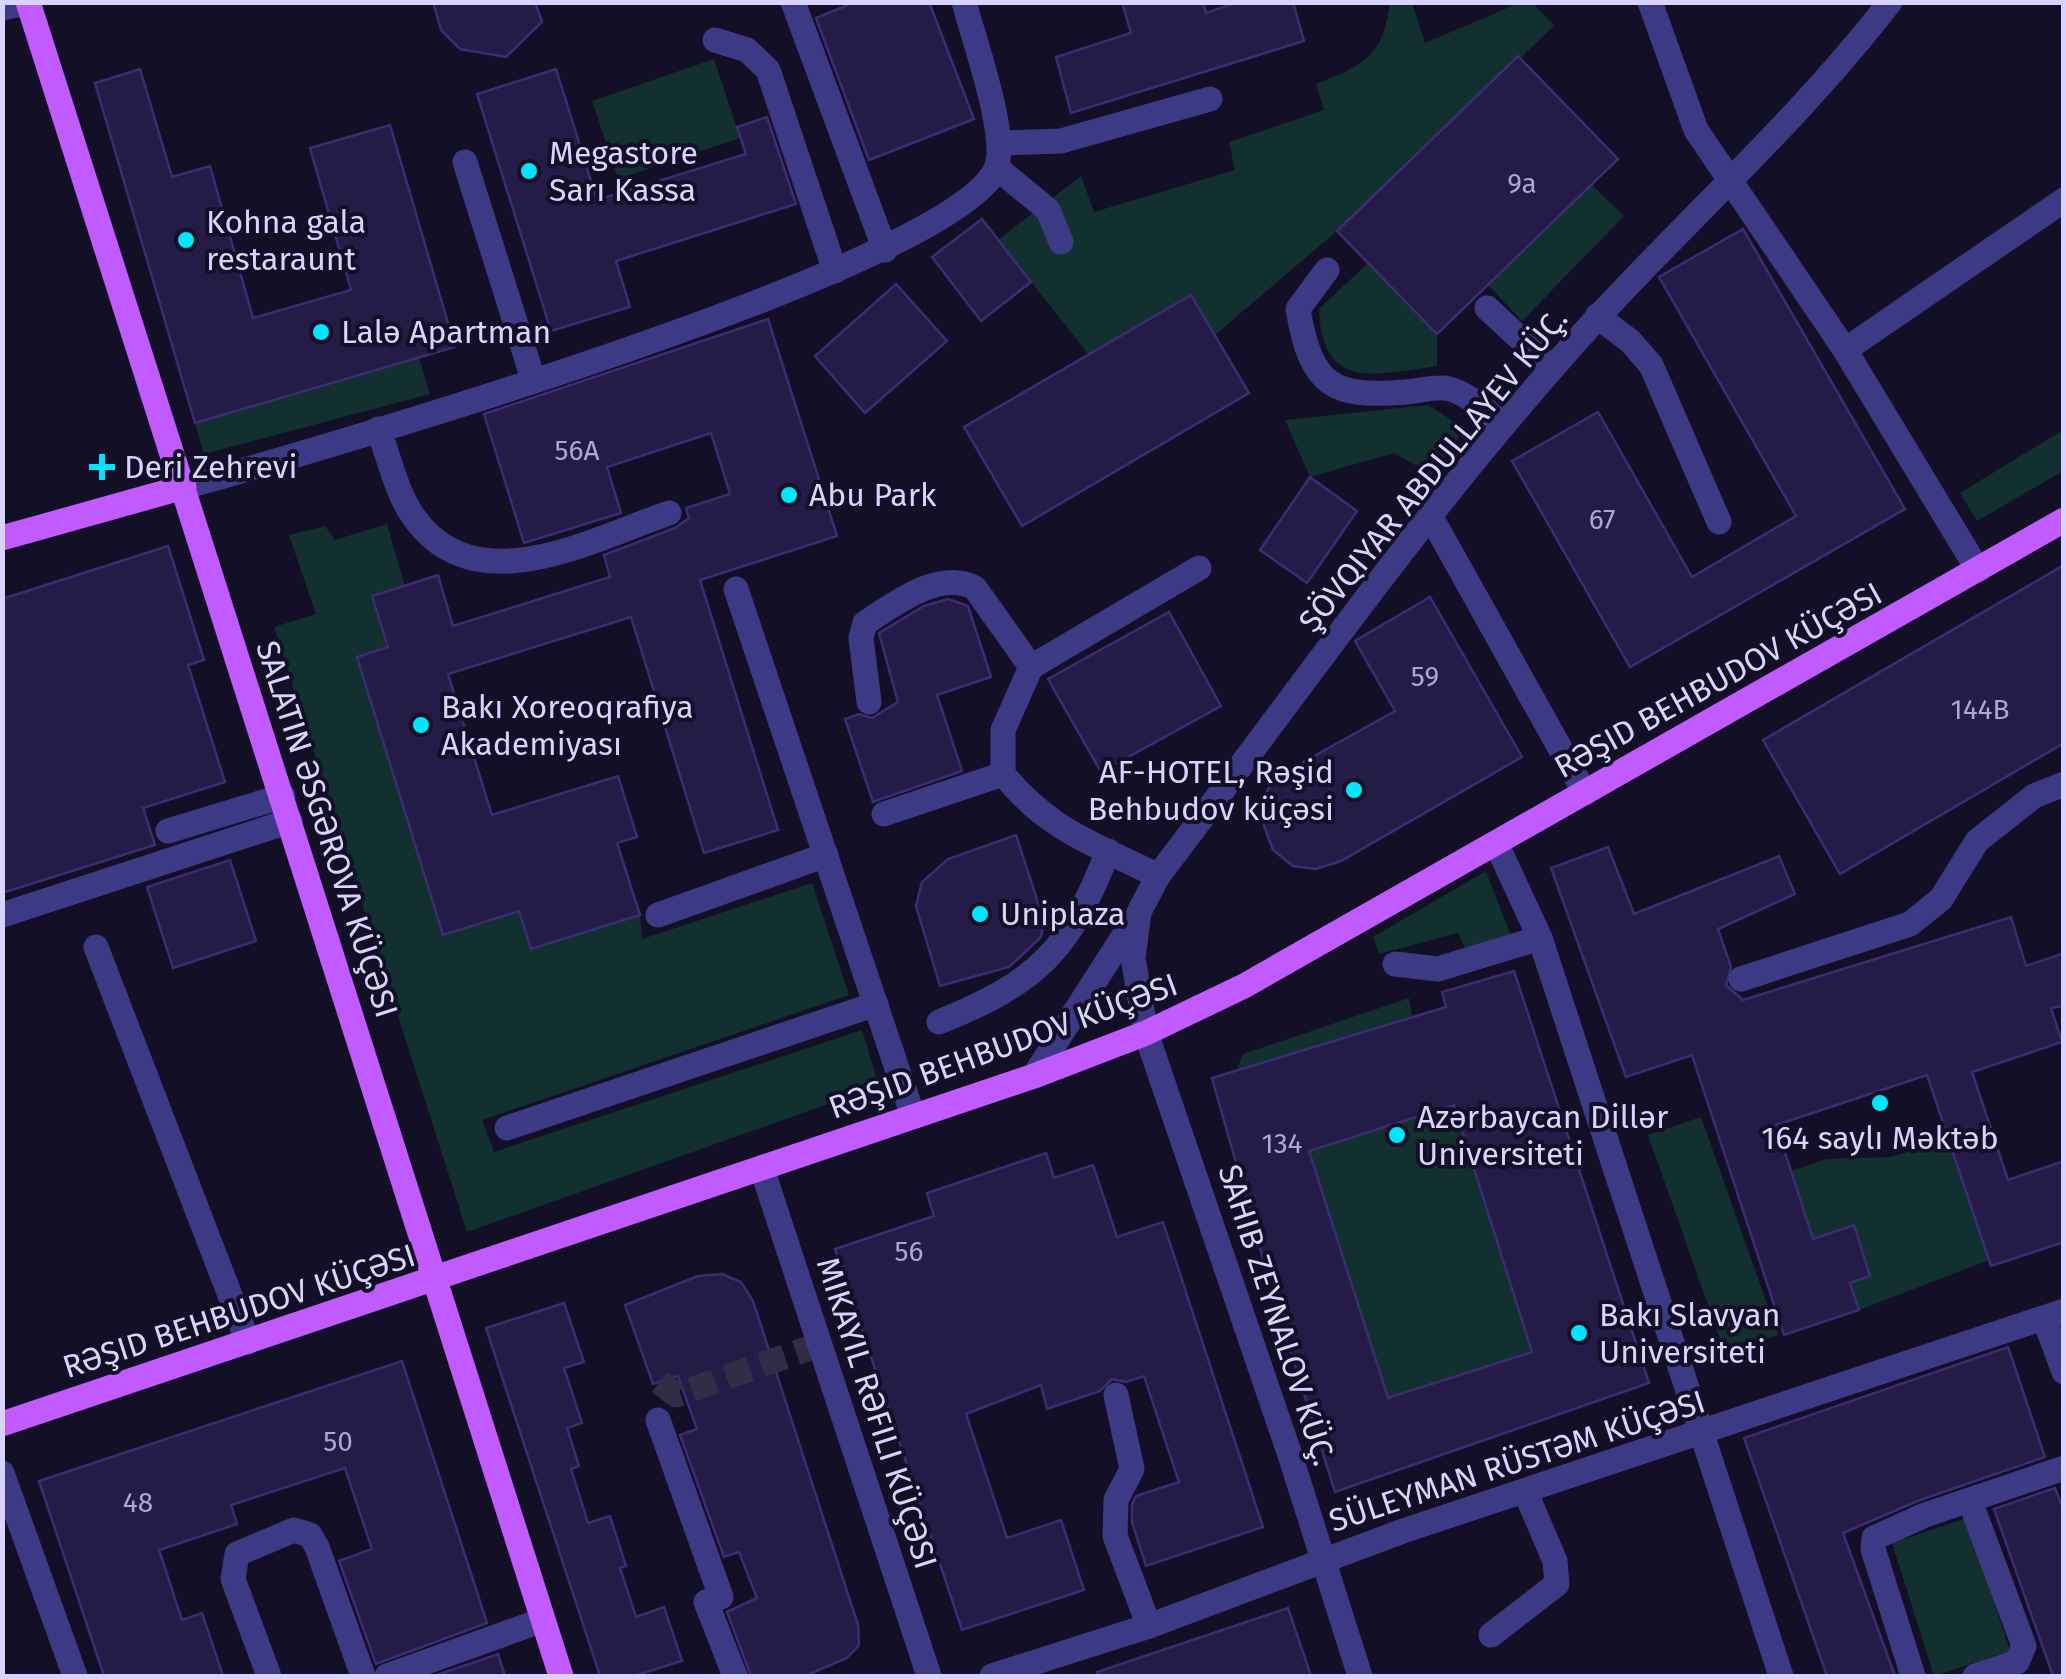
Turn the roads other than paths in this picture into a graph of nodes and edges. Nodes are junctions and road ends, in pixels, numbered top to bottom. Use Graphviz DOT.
graph roads {
  1 [pos="793,2"];
  2 [pos="964,2"];
  3 [pos="1650,2"];
  4 [pos="1890,2"];
  5 [pos="28,3"];
  6 [pos="2,8"];
  7 [pos="715,40"];
  8 [pos="1210,99"];
  9 [pos="999,156"];
  10 [pos="465,162"];
  11 [pos="1731,178"];
  12 [pos="2064,200"];
  13 [pos="1061,242"];
  14 [pos="885,250"];
  15 [pos="1327,270"];
  16 [pos="834,272"];
  17 [pos="1487,308"];
  18 [pos="1597,316"];
  19 [pos="1846,350"];
  20 [pos="1552,368"];
  21 [pos="533,379"];
  22 [pos="1504,425"];
  23 [pos="378,429"];
  24 [pos="184,487"];
  25 [pos="670,513"];
  26 [pos="1431,516"];
  27 [pos="2064,520"];
  28 [pos="1719,522"];
  29 [pos="2,538"];
  30 [pos="1199,568"];
  31 [pos="1978,570"];
  32 [pos="736,589"];
  33 [pos="1031,667"];
  34 [pos="870,702"];
  35 [pos="1003,774"];
  36 [pos="2064,784"];
  37 [pos="1585,793"];
  38 [pos="283,796"];
  39 [pos="884,814"];
  40 [pos="290,821"];
  41 [pos="168,831"];
  42 [pos="1496,843"];
  43 [pos="1108,851"];
  44 [pos="826,855"];
  45 [pos="1158,876"];
  46 [pos="1140,912"];
  47 [pos="658,915"];
  48 [pos="2,916"];
  49 [pos="1540,938"];
  50 [pos="96,947"];
  51 [pos="1395,964"];
  52 [pos="1741,979"];
  53 [pos="876,1004"];
  54 [pos="939,1022"];
  55 [pos="1146,1034"];
  56 [pos="1034,1076"];
  57 [pos="913,1116"];
  58 [pos="507,1128"];
  59 [pos="762,1169"];
  60 [pos="436,1280"];
  61 [pos="2054,1314"];
  62 [pos="248,1342"];
  63 [pos="2064,1372"];
  64 [pos="1116,1394"];
  65 [pos="658,1420"];
  66 [pos="2,1424"];
  67 [pos="1702,1433"];
  68 [pos="2064,1468"];
  69 [pos="2,1473"];
  70 [pos="1525,1491"];
  71 [pos="1970,1501"];
  72 [pos="1323,1560"];
  73 [pos="543,1620"];
  74 [pos="1149,1626"];
  75 [pos="1491,1635"];
  76 [pos="75,1676"];
  77 [pos="269,1676"];
  78 [pos="363,1676"];
  79 [pos="387,1676"];
  80 [pos="561,1676"];
  81 [pos="735,1676"];
  82 [pos="929,1676"];
  83 [pos="992,1676"];
  84 [pos="1360,1676"];
  85 [pos="1781,1676"];
  86 [pos="1913,1676"];
  87 [pos="1975,1676"];
  1 -- 14 [label="street"];
  2 -- 9 [label="street"];
  3 -- 11 [label="street"];
  4 -- 11 [label="street, ŞÖVQIYAR ABDULLAYEV KÜÇ."];
  5 -- 6 [label="street"];
  5 -- 24 [label="main road"];
  7 -- 16 [label="street"];
  8 -- 9 [label="street"];
  9 -- 13 [label="street"];
  9 -- 14 [label="street"];
  10 -- 21 [label="street"];
  11 -- 18 [label="street, ŞÖVQIYAR ABDULLAYEV KÜÇ."];
  11 -- 19 [label="street"];
  12 -- 19 [label="street"];
  14 -- 16 [label="street"];
  15 -- 22 [label="street"];
  16 -- 21 [label="street"];
  17 -- 20 [label="street"];
  18 -- 20 [label="street, ŞÖVQIYAR ABDULLAYEV KÜÇ."];
  18 -- 28 [label="street"];
  19 -- 31 [label="street"];
  20 -- 22 [label="street, ŞÖVQIYAR ABDULLAYEV KÜÇ."];
  21 -- 23 [label="street"];
  22 -- 26 [label="street, ŞÖVQIYAR ABDULLAYEV KÜÇ."];
  23 -- 24 [label="street"];
  23 -- 25 [label="street"];
  24 -- 29 [label="main road"];
  24 -- 38 [label="main road"];
  26 -- 37 [label="street"];
  26 -- 45 [label="street, ŞÖVQIYAR ABDULLAYEV KÜÇ."];
  27 -- 31 [label="main road, RƏŞID BEHBUDOV KÜÇƏSI"];
  30 -- 33 [label="street"];
  31 -- 37 [label="main road, RƏŞID BEHBUDOV KÜÇƏSI"];
  32 -- 44 [label="street"];
  33 -- 34 [label="street"];
  33 -- 35 [label="street"];
  35 -- 39 [label="street"];
  35 -- 43 [label="street"];
  36 -- 52 [label="street"];
  37 -- 42 [label="main road, RƏŞID BEHBUDOV KÜÇƏSI"];
  38 -- 40 [label="main road"];
  38 -- 41 [label="street"];
  40 -- 48 [label="street"];
  40 -- 60 [label="main road"];
  42 -- 49 [label="street"];
  42 -- 55 [label="main road, RƏŞID BEHBUDOV KÜÇƏSI"];
  43 -- 45 [label="street"];
  43 -- 54 [label="street"];
  44 -- 47 [label="street"];
  44 -- 53 [label="street"];
  45 -- 46 [label="street, ŞÖVQIYAR ABDULLAYEV KÜÇ."];
  46 -- 55 [label="street, ŞÖVQIYAR ABDULLAYEV KÜÇ."];
  46 -- 56 [label="street"];
  49 -- 51 [label="street"];
  49 -- 67 [label="street"];
  50 -- 62 [label="street"];
  53 -- 57 [label="street"];
  53 -- 58 [label="street"];
  55 -- 56 [label="main road, RƏŞID BEHBUDOV KÜÇƏSI"];
  55 -- 72 [label="street, SAHIB ZEYNALOV KÜÇ."];
  56 -- 57 [label="main road, RƏŞID BEHBUDOV KÜÇƏSI"];
  57 -- 59 [label="main road, RƏŞID BEHBUDOV KÜÇƏSI"];
  59 -- 60 [label="main road, RƏŞID BEHBUDOV KÜÇƏSI"];
  59 -- 82 [label="street"];
  60 -- 62 [label="main road, RƏŞID BEHBUDOV KÜÇƏSI"];
  60 -- 73 [label="main road"];
  61 -- 63 [label="street"];
  61 -- 67 [label="street, SÜLEYMAN RÜSTƏM KÜÇƏSI"];
  62 -- 66 [label="main road, RƏŞID BEHBUDOV KÜÇƏSI"];
  64 -- 74 [label="street"];
  65 -- 81 [label="street"];
  67 -- 70 [label="street, SÜLEYMAN RÜSTƏM KÜÇƏSI"];
  67 -- 85 [label="street"];
  68 -- 71 [label="street"];
  69 -- 76 [label="street"];
  70 -- 72 [label="street, SÜLEYMAN RÜSTƏM KÜÇƏSI"];
  70 -- 75 [label="street"];
  71 -- 86 [label="street"];
  71 -- 87 [label="street"];
  72 -- 74 [label="street, SÜLEYMAN RÜSTƏM KÜÇƏSI"];
  72 -- 84 [label="street, SAHIB ZEYNALOV KÜÇ."];
  73 -- 79 [label="street"];
  73 -- 80 [label="main road"];
  74 -- 83 [label="street, SÜLEYMAN RÜSTƏM KÜÇƏSI"];
  77 -- 78 [label="street"];
}
